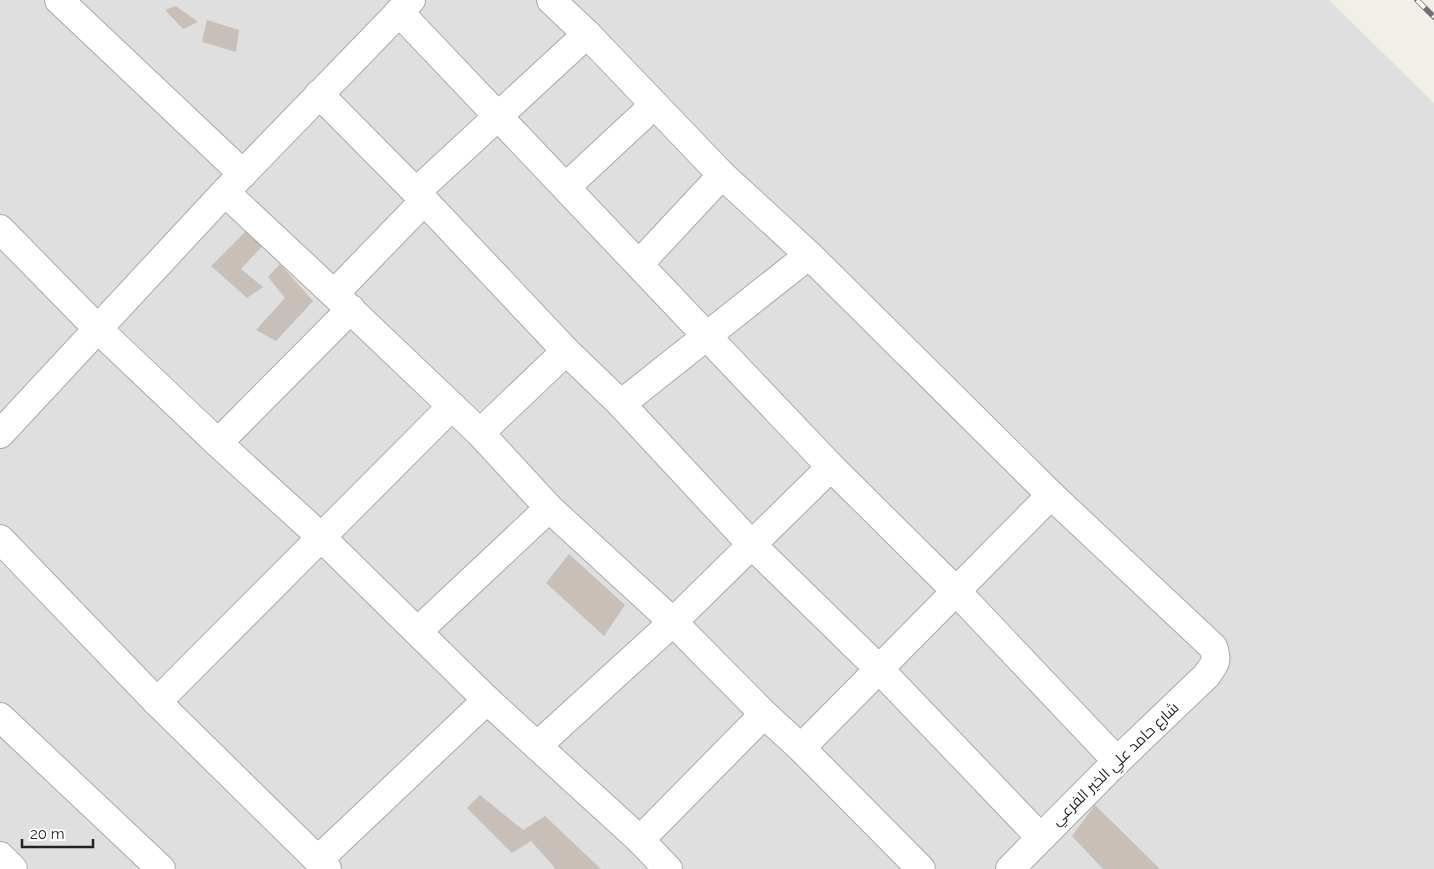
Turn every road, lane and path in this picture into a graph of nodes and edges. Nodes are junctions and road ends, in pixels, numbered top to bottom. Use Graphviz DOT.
graph roads {
  1 [pos="60,0"];
  2 [pos="550,0"];
  3 [pos="405,6"];
  4 [pos="587,34"];
  5 [pos="319,94"];
  6 [pos="654,105"];
  7 [pos="498,116"];
  8 [pos="722,175"];
  9 [pos="234,183"];
  10 [pos="566,187"];
  11 [pos="420,197"];
  12 [pos="0,229"];
  13 [pos="809,255"];
  14 [pos="639,264"];
  15 [pos="342,302"];
  16 [pos="98,330"];
  17 [pos="706,335"];
  18 [pos="566,351"];
  19 [pos="621,404"];
  20 [pos="452,406"];
  21 [pos="480,433"];
  22 [pos="0,434"];
  23 [pos="218,443"];
  24 [pos="831,467"];
  25 [pos="1051,495"];
  26 [pos="549,508"];
  27 [pos="321,537"];
  28 [pos="0,539"];
  29 [pos="752,545"];
  30 [pos="956,591"];
  31 [pos="673,622"];
  32 [pos="418,632"];
  33 [pos="878,669"];
  34 [pos="487,700"];
  35 [pos="157,702"];
  36 [pos="764,714"];
  37 [pos="0,717"];
  38 [pos="537,746"];
  39 [pos="801,748"];
  40 [pos="1118,761"];
  41 [pos="1041,838"];
  42 [pos="640,840"];
  43 [pos="0,856"];
  44 [pos="322,865"];
  45 [pos="1017,867"];
  46 [pos="13,869"];
  47 [pos="161,869"];
  48 [pos="668,869"];
  49 [pos="921,869"];
  1 -- 9 [label="street"];
  2 -- 4 [label="street"];
  3 -- 5 [label="street"];
  3 -- 7 [label="street"];
  4 -- 6 [label="street"];
  4 -- 7 [label="street"];
  5 -- 9 [label="street"];
  5 -- 11 [label="street"];
  6 -- 8 [label="street"];
  6 -- 10 [label="street"];
  7 -- 10 [label="street"];
  7 -- 11 [label="street"];
  8 -- 13 [label="street"];
  8 -- 14 [label="street"];
  9 -- 15 [label="street"];
  9 -- 16 [label="street"];
  10 -- 14 [label="street"];
  11 -- 15 [label="street"];
  11 -- 18 [label="street"];
  12 -- 16 [label="street"];
  13 -- 17 [label="street"];
  13 -- 25 [label="street"];
  14 -- 17 [label="street"];
  15 -- 20 [label="street"];
  15 -- 23 [label="street"];
  16 -- 22 [label="street"];
  16 -- 23 [label="street"];
  17 -- 19 [label="street"];
  17 -- 24 [label="street"];
  18 -- 19 [label="street"];
  18 -- 21 [label="street"];
  19 -- 29 [label="street"];
  20 -- 21 [label="street"];
  20 -- 27 [label="street"];
  21 -- 26 [label="street"];
  23 -- 27 [label="street"];
  24 -- 29 [label="street"];
  24 -- 30 [label="street"];
  25 -- 30 [label="street"];
  25 -- 40 [label="street, شارع حامد علي الخير الفرعي"];
  26 -- 31 [label="street"];
  26 -- 32 [label="street"];
  27 -- 32 [label="street"];
  27 -- 35 [label="street"];
  28 -- 35 [label="street"];
  29 -- 31 [label="street"];
  29 -- 33 [label="street"];
  30 -- 33 [label="street"];
  30 -- 40 [label="street"];
  31 -- 36 [label="street"];
  31 -- 38 [label="street"];
  32 -- 34 [label="street"];
  33 -- 39 [label="street"];
  33 -- 41 [label="street"];
  34 -- 38 [label="street"];
  34 -- 44 [label="street"];
  35 -- 44 [label="street"];
  36 -- 39 [label="street"];
  36 -- 42 [label="street"];
  37 -- 47 [label="street"];
  38 -- 42 [label="street"];
  39 -- 49 [label="street"];
  40 -- 41 [label="street, شارع حامد علي الخير الفرعي"];
  41 -- 45 [label="street, شارع حامد علي الخير الفرعي"];
  42 -- 48 [label="street"];
  43 -- 46 [label="street"];
}
